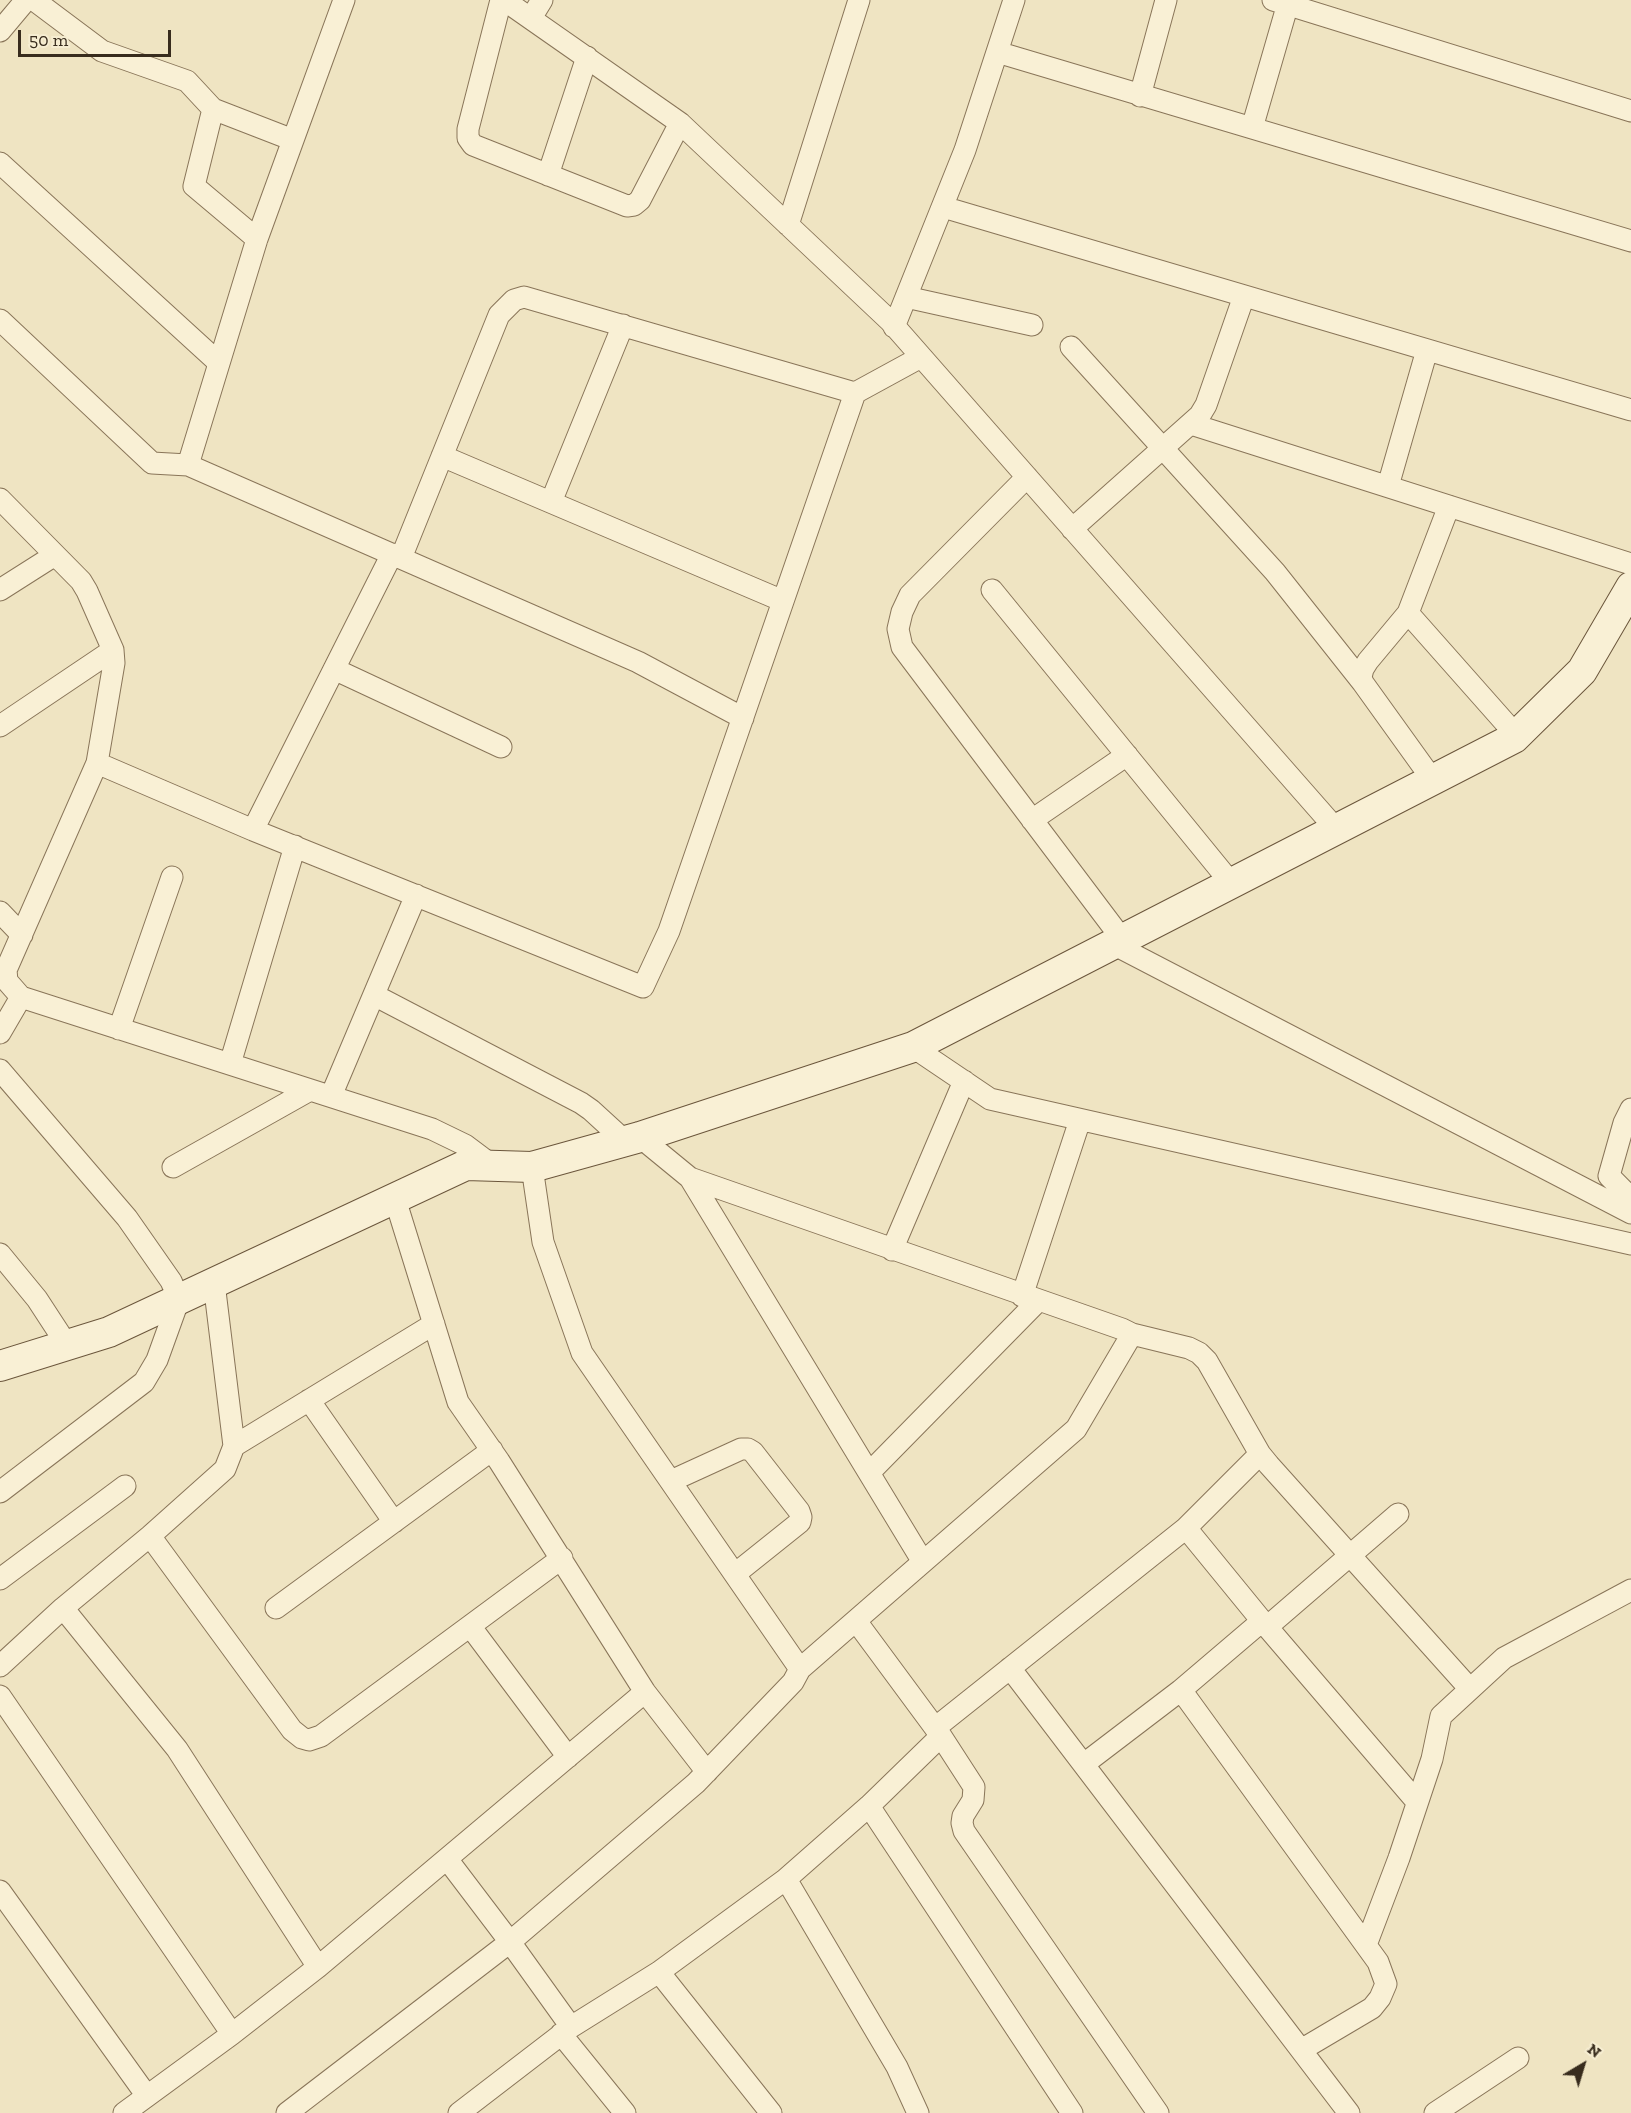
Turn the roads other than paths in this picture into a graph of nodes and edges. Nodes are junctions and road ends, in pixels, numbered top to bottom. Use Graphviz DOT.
graph roads {
  1 [pos="26,0"];
  2 [pos="34,0"];
  3 [pos="344,0"];
  4 [pos="503,0"];
  5 [pos="859,0"];
  6 [pos="1014,0"];
  7 [pos="1166,0"];
  8 [pos="1283,1"];
  9 [pos="537,9"];
  10 [pos="0,31"];
  11 [pos="997,52"];
  12 [pos="587,57"];
  13 [pos="1140,96"];
  14 [pos="213,109"];
  15 [pos="1631,111"];
  16 [pos="680,123"];
  17 [pos="1252,128"];
  18 [pos="293,140"];
  19 [pos="0,163"];
  20 [pos="548,175"];
  21 [pos="943,207"];
  22 [pos="788,225"];
  23 [pos="257,239"];
  24 [pos="1631,241"];
  25 [pos="1244,296"];
  26 [pos="906,297"];
  27 [pos="0,320"];
  28 [pos="1032,325"];
  29 [pos="623,326"];
  30 [pos="894,327"];
  31 [pos="1071,347"];
  32 [pos="1427,350"];
  33 [pos="921,357"];
  34 [pos="219,363"];
  35 [pos="855,393"];
  36 [pos="1631,410"];
  37 [pos="1191,424"];
  38 [pos="1164,449"];
  39 [pos="442,456"];
  40 [pos="188,465"];
  41 [pos="1027,477"];
  42 [pos="1388,486"];
  43 [pos="0,499"];
  44 [pos="552,502"];
  45 [pos="1449,506"];
  46 [pos="1072,529"];
  47 [pos="55,555"];
  48 [pos="397,556"];
  49 [pos="1631,564"];
  50 [pos="1631,588"];
  51 [pos="0,590"];
  52 [pos="992,590"];
  53 [pos="783,601"];
  54 [pos="1408,613"];
  55 [pos="113,650"];
  56 [pos="334,669"];
  57 [pos="1363,682"];
  58 [pos="743,718"];
  59 [pos="0,726"];
  60 [pos="1516,735"];
  61 [pos="501,747"];
  62 [pos="1127,755"];
  63 [pos="97,763"];
  64 [pos="1432,779"];
  65 [pos="1032,819"];
  66 [pos="1336,829"];
  67 [pos="253,830"];
  68 [pos="295,846"];
  69 [pos="172,877"];
  70 [pos="1231,883"];
  71 [pos="416,895"];
  72 [pos="0,912"];
  73 [pos="21,935"];
  74 [pos="1117,941"];
  75 [pos="374,995"];
  76 [pos="21,997"];
  77 [pos="119,1029"];
  78 [pos="0,1033"];
  79 [pos="913,1047"];
  80 [pos="230,1064"];
  81 [pos="0,1070"];
  82 [pos="964,1081"];
  83 [pos="310,1090"];
  84 [pos="331,1096"];
  85 [pos="1631,1109"];
  86 [pos="1080,1120"];
  87 [pos="633,1139"];
  88 [pos="492,1166"];
  89 [pos="173,1167"];
  90 [pos="532,1167"];
  91 [pos="690,1179"];
  92 [pos="1631,1198"];
  93 [pos="395,1199"];
  94 [pos="1631,1213"];
  95 [pos="1631,1244"];
  96 [pos="892,1250"];
  97 [pos="0,1254"];
  98 [pos="214,1283"];
  99 [pos="1030,1298"];
  100 [pos="179,1299"];
  101 [pos="434,1324"];
  102 [pos="1132,1334"];
  103 [pos="67,1345"];
  104 [pos="0,1366"];
  105 [pos="309,1400"];
  106 [pos="234,1446"];
  107 [pos="492,1450"];
  108 [pos="1260,1454"];
  109 [pos="869,1473"];
  110 [pos="671,1481"];
  111 [pos="125,1486"];
  112 [pos="0,1492"];
  113 [pos="1398,1514"];
  114 [pos="394,1522"];
  115 [pos="1186,1528"];
  116 [pos="150,1536"];
  117 [pos="1351,1556"];
  118 [pos="562,1558"];
  119 [pos="923,1562"];
  120 [pos="735,1574"];
  121 [pos="0,1579"];
  122 [pos="1631,1590"];
  123 [pos="63,1608"];
  124 [pos="276,1608"];
  125 [pos="856,1621"];
  126 [pos="1264,1624"];
  127 [pos="470,1626"];
  128 [pos="0,1666"];
  129 [pos="1010,1668"];
  130 [pos="800,1669"];
  131 [pos="1470,1689"];
  132 [pos="1181,1690"];
  133 [pos="645,1692"];
  134 [pos="0,1696"];
  135 [pos="938,1732"];
  136 [pos="568,1757"];
  137 [pos="1084,1764"];
  138 [pos="707,1772"];
  139 [pos="1417,1802"];
  140 [pos="869,1806"];
  141 [pos="447,1859"];
  142 [pos="786,1879"];
  143 [pos="0,1891"];
  144 [pos="510,1942"];
  145 [pos="1366,1945"];
  146 [pos="318,1967"];
  147 [pos="659,1972"];
  148 [pos="566,2030"];
  149 [pos="232,2034"];
  150 [pos="1301,2050"];
  151 [pos="1518,2058"];
  152 [pos="147,2096"];
  153 [pos="124,2113"];
  154 [pos="287,2113"];
  155 [pos="459,2113"];
  156 [pos="625,2113"];
  157 [pos="771,2113"];
  158 [pos="918,2113"];
  159 [pos="1072,2113"];
  160 [pos="1158,2113"];
  161 [pos="1349,2113"];
  162 [pos="1435,2113"];
  1 -- 10 [label="street"];
  2 -- 14 [label="street"];
  3 -- 18 [label="street"];
  4 -- 9 [label="street"];
  4 -- 20 [label="street"];
  5 -- 22 [label="street"];
  6 -- 11 [label="street"];
  7 -- 13 [label="street"];
  8 -- 15 [label="street"];
  8 -- 17 [label="street"];
  9 -- 12 [label="street"];
  11 -- 13 [label="street"];
  11 -- 21 [label="street"];
  12 -- 16 [label="street"];
  12 -- 20 [label="street"];
  13 -- 17 [label="street"];
  14 -- 18 [label="street"];
  14 -- 23 [label="street"];
  16 -- 20 [label="street"];
  16 -- 22 [label="street"];
  17 -- 24 [label="street"];
  18 -- 23 [label="street"];
  19 -- 34 [label="street"];
  21 -- 25 [label="street"];
  21 -- 26 [label="street"];
  22 -- 30 [label="street"];
  23 -- 34 [label="street"];
  25 -- 32 [label="street"];
  25 -- 37 [label="street"];
  26 -- 28 [label="street"];
  26 -- 30 [label="street"];
  27 -- 40 [label="street"];
  29 -- 35 [label="street"];
  29 -- 39 [label="street"];
  29 -- 44 [label="street"];
  30 -- 33 [label="street"];
  31 -- 38 [label="street"];
  32 -- 36 [label="street"];
  32 -- 42 [label="street"];
  33 -- 35 [label="street"];
  33 -- 41 [label="street"];
  34 -- 40 [label="street"];
  35 -- 53 [label="street"];
  37 -- 38 [label="street"];
  37 -- 42 [label="street"];
  38 -- 46 [label="street"];
  38 -- 57 [label="street"];
  39 -- 44 [label="street"];
  39 -- 48 [label="street"];
  40 -- 48 [label="street"];
  41 -- 46 [label="street"];
  41 -- 65 [label="street"];
  42 -- 45 [label="street"];
  43 -- 47 [label="street"];
  44 -- 53 [label="street"];
  45 -- 49 [label="street"];
  45 -- 54 [label="street"];
  46 -- 66 [label="street"];
  47 -- 51 [label="street"];
  47 -- 55 [label="street"];
  48 -- 56 [label="street"];
  48 -- 58 [label="street"];
  50 -- 60 [label="street"];
  52 -- 62 [label="street"];
  53 -- 58 [label="street"];
  54 -- 57 [label="street"];
  54 -- 60 [label="street"];
  55 -- 59 [label="street"];
  55 -- 63 [label="street"];
  56 -- 61 [label="street"];
  56 -- 67 [label="street"];
  57 -- 64 [label="street"];
  58 -- 71 [label="street"];
  60 -- 64 [label="street"];
  62 -- 65 [label="street"];
  62 -- 70 [label="street"];
  63 -- 67 [label="street"];
  63 -- 73 [label="street"];
  64 -- 66 [label="street"];
  65 -- 74 [label="street"];
  66 -- 70 [label="street"];
  67 -- 68 [label="street"];
  68 -- 71 [label="street"];
  68 -- 80 [label="street"];
  69 -- 77 [label="street"];
  70 -- 74 [label="street"];
  71 -- 75 [label="street"];
  72 -- 73 [label="street"];
  73 -- 76 [label="street"];
  74 -- 79 [label="street"];
  74 -- 94 [label="street"];
  75 -- 84 [label="street"];
  75 -- 87 [label="street"];
  76 -- 77 [label="street"];
  76 -- 78 [label="street"];
  77 -- 80 [label="street"];
  79 -- 82 [label="street"];
  79 -- 87 [label="street"];
  80 -- 83 [label="street"];
  81 -- 100 [label="street"];
  82 -- 86 [label="street"];
  82 -- 96 [label="street"];
  83 -- 84 [label="street"];
  83 -- 89 [label="street"];
  84 -- 88 [label="street"];
  85 -- 92 [label="street"];
  86 -- 95 [label="street"];
  86 -- 99 [label="street"];
  87 -- 90 [label="street"];
  87 -- 91 [label="street"];
  88 -- 90 [label="street"];
  88 -- 93 [label="street"];
  90 -- 110 [label="street"];
  91 -- 96 [label="street"];
  91 -- 109 [label="street"];
  93 -- 98 [label="street"];
  93 -- 101 [label="street"];
  96 -- 99 [label="street"];
  97 -- 103 [label="street"];
  98 -- 100 [label="street"];
  98 -- 106 [label="street"];
  99 -- 102 [label="street"];
  99 -- 109 [label="street"];
  100 -- 103 [label="street"];
  100 -- 112 [label="street"];
  101 -- 105 [label="street"];
  101 -- 107 [label="street"];
  102 -- 108 [label="street"];
  102 -- 119 [label="street"];
  103 -- 104 [label="street"];
  105 -- 106 [label="street"];
  105 -- 114 [label="street"];
  106 -- 116 [label="street"];
  107 -- 114 [label="street"];
  107 -- 118 [label="street"];
  108 -- 115 [label="street"];
  108 -- 117 [label="street"];
  109 -- 119 [label="street"];
  110 -- 120 [label="street"];
  110 -- 120 [label="street"];
  111 -- 121 [label="street"];
  113 -- 117 [label="street"];
  114 -- 124 [label="street"];
  115 -- 126 [label="street"];
  115 -- 129 [label="street"];
  116 -- 123 [label="street"];
  116 -- 127 [label="street"];
  117 -- 126 [label="street"];
  117 -- 131 [label="street"];
  118 -- 127 [label="street"];
  118 -- 133 [label="street"];
  119 -- 125 [label="street"];
  120 -- 130 [label="street"];
  122 -- 131 [label="street"];
  123 -- 128 [label="street"];
  123 -- 146 [label="street"];
  125 -- 130 [label="street"];
  125 -- 135 [label="street"];
  126 -- 132 [label="street"];
  126 -- 139 [label="street"];
  127 -- 136 [label="street"];
  129 -- 135 [label="street"];
  129 -- 137 [label="street"];
  130 -- 138 [label="street"];
  131 -- 139 [label="street"];
  132 -- 137 [label="street"];
  132 -- 145 [label="street"];
  133 -- 136 [label="street"];
  133 -- 138 [label="street"];
  134 -- 149 [label="street"];
  135 -- 140 [label="street"];
  135 -- 160 [label="street"];
  136 -- 141 [label="street"];
  137 -- 150 [label="street"];
  138 -- 144 [label="street"];
  139 -- 145 [label="street"];
  140 -- 142 [label="street"];
  140 -- 159 [label="street"];
  141 -- 144 [label="street"];
  141 -- 146 [label="street"];
  142 -- 147 [label="street"];
  142 -- 158 [label="street"];
  143 -- 152 [label="street"];
  144 -- 148 [label="street"];
  144 -- 154 [label="street"];
  145 -- 150 [label="street"];
  146 -- 149 [label="street"];
  147 -- 148 [label="street"];
  147 -- 157 [label="street"];
  148 -- 155 [label="street"];
  148 -- 156 [label="street"];
  149 -- 152 [label="street"];
  150 -- 161 [label="street"];
  151 -- 162 [label="street"];
  152 -- 153 [label="street"];
}
